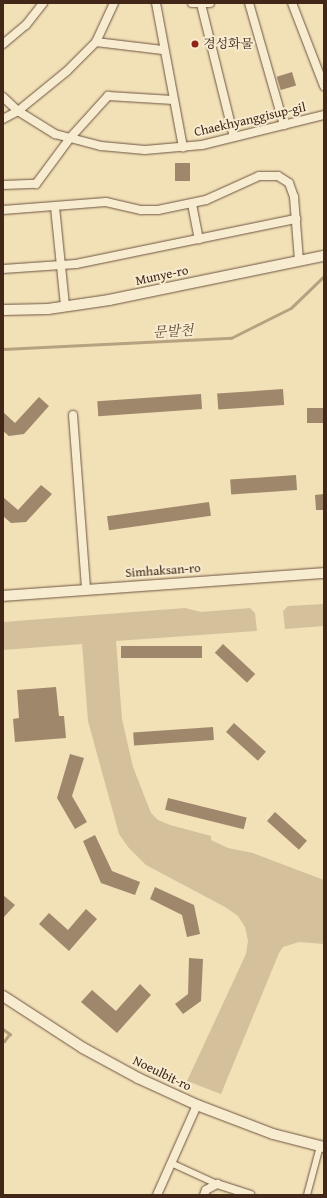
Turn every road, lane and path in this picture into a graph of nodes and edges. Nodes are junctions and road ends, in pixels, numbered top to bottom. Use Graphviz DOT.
graph roads {
  1 [pos="43,3"];
  2 [pos="114,3"];
  3 [pos="156,3"];
  4 [pos="197,3"];
  5 [pos="210,3"];
  6 [pos="249,3"];
  7 [pos="292,3"];
  8 [pos="96,42"];
  9 [pos="3,44"];
  10 [pos="163,50"];
  11 [pos="324,86"];
  12 [pos="3,97"];
  13 [pos="173,100"];
  14 [pos="18,111"];
  15 [pos="324,115"];
  16 [pos="3,119"];
  17 [pos="284,125"];
  18 [pos="234,137"];
  19 [pos="70,138"];
  20 [pos="183,147"];
  21 [pos="3,185"];
  22 [pos="192,204"];
  23 [pos="55,207"];
  24 [pos="3,210"];
  25 [pos="296,219"];
  26 [pos="199,239"];
  27 [pos="324,256"];
  28 [pos="299,260"];
  29 [pos="62,265"];
  30 [pos="3,269"];
  31 [pos="65,306"];
  32 [pos="3,310"];
  33 [pos="73,415"];
  34 [pos="324,573"];
  35 [pos="86,589"];
  36 [pos="3,596"];
  37 [pos="3,996"];
  38 [pos="197,1105"];
  39 [pos="322,1147"];
  40 [pos="171,1163"];
  41 [pos="217,1184"];
  42 [pos="157,1195"];
  43 [pos="204,1195"];
  44 [pos="250,1195"];
  45 [pos="307,1195"];
  1 -- 9 [label="street"];
  2 -- 8 [label="street"];
  3 -- 10 [label="street"];
  4 -- 5 [label="street"];
  4 -- 18 [label="street"];
  6 -- 17 [label="street"];
  7 -- 11 [label="street"];
  8 -- 10 [label="street"];
  8 -- 14 [label="street"];
  10 -- 13 [label="street"];
  12 -- 14 [label="street, Chaekhyanggisup-gil"];
  13 -- 19 [label="street"];
  13 -- 20 [label="street"];
  14 -- 16 [label="street"];
  14 -- 19 [label="street, Chaekhyanggisup-gil"];
  15 -- 17 [label="street, Chaekhyanggisup-gil"];
  17 -- 18 [label="street, Chaekhyanggisup-gil"];
  18 -- 20 [label="street, Chaekhyanggisup-gil"];
  19 -- 20 [label="street, Chaekhyanggisup-gil"];
  19 -- 21 [label="street"];
  22 -- 23 [label="street"];
  22 -- 25 [label="street"];
  22 -- 26 [label="street"];
  23 -- 24 [label="street"];
  23 -- 29 [label="street"];
  25 -- 26 [label="street"];
  25 -- 28 [label="street"];
  26 -- 29 [label="street"];
  27 -- 28 [label="street, Munye-ro"];
  28 -- 31 [label="street, Munye-ro"];
  29 -- 30 [label="street"];
  29 -- 31 [label="street"];
  31 -- 32 [label="street, Munye-ro"];
  33 -- 35 [label="street"];
  34 -- 35 [label="street, Simhaksan-ro"];
  35 -- 36 [label="street, Simhaksan-ro"];
  37 -- 38 [label="street, Noeulbit-ro"];
  38 -- 39 [label="street, Noeulbit-ro"];
  38 -- 40 [label="street"];
  39 -- 45 [label="street"];
  40 -- 41 [label="street"];
  40 -- 42 [label="street"];
  41 -- 43 [label="street"];
  41 -- 44 [label="street"];
}
